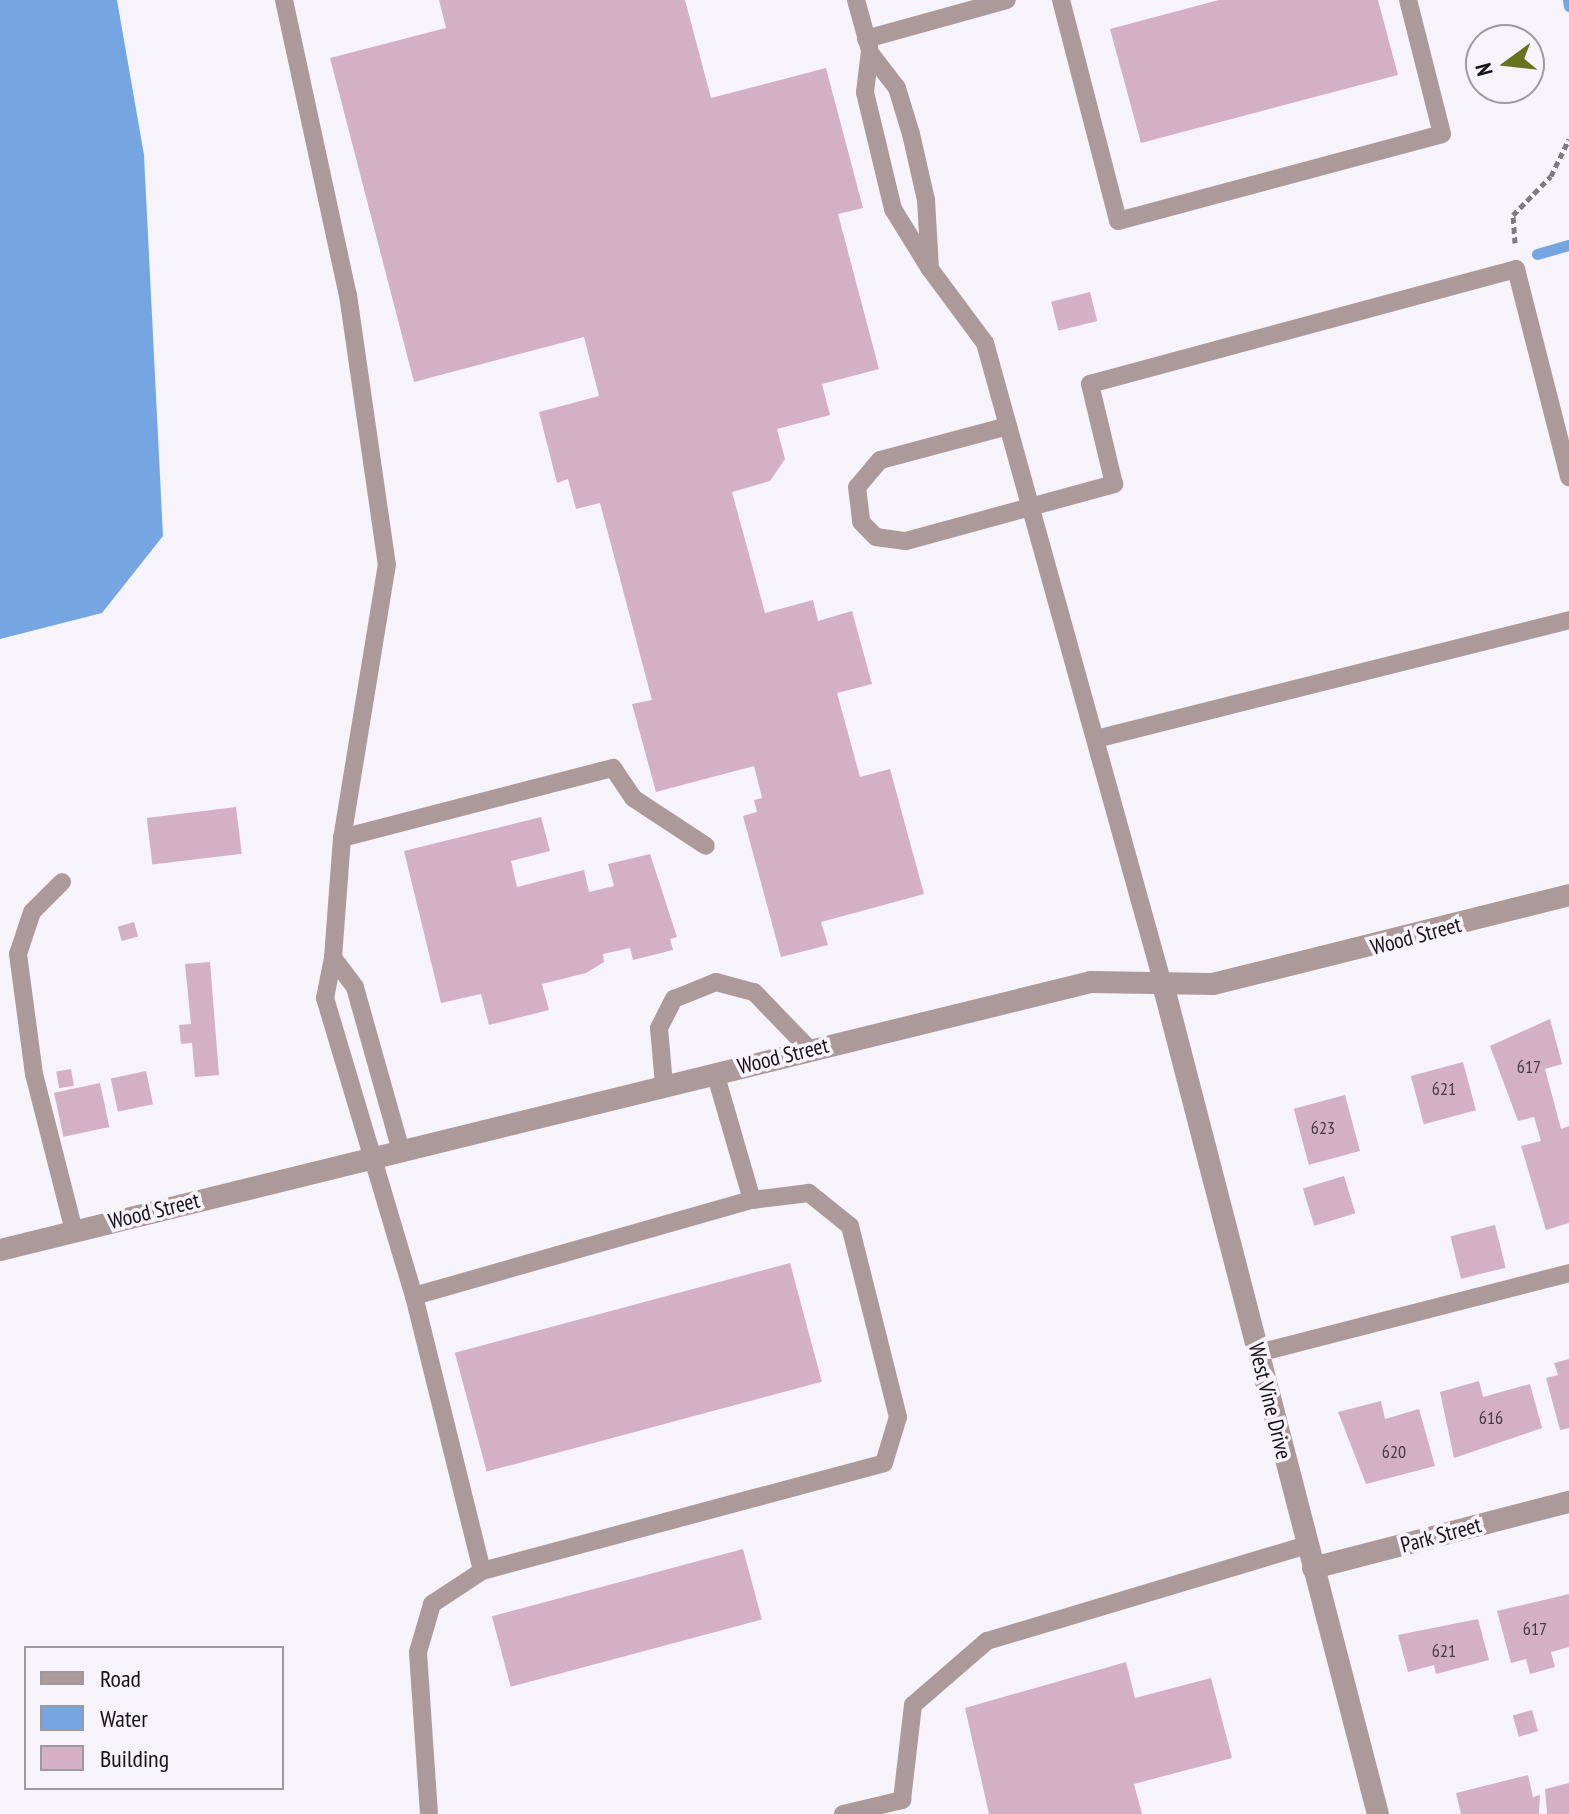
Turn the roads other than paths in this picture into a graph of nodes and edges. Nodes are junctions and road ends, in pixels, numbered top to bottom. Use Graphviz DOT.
graph roads {
  1 [pos="284,0"];
  2 [pos="856,0"];
  3 [pos="1007,0"];
  4 [pos="1061,0"];
  5 [pos="1408,0"];
  6 [pos="868,46"];
  7 [pos="930,269"];
  8 [pos="1008,426"];
  9 [pos="1569,477"];
  10 [pos="1030,507"];
  11 [pos="1569,620"];
  12 [pos="1096,739"];
  13 [pos="342,838"];
  14 [pos="706,846"];
  15 [pos="62,882"];
  16 [pos="1569,895"];
  17 [pos="333,958"];
  18 [pos="1164,988"];
  19 [pos="809,1049"];
  20 [pos="715,1073"];
  21 [pos="664,1085"];
  22 [pos="401,1151"];
  23 [pos="369,1159"];
  24 [pos="752,1200"];
  25 [pos="74,1231"];
  26 [pos="0,1250"];
  27 [pos="1569,1273"];
  28 [pos="414,1296"];
  29 [pos="1258,1353"];
  30 [pos="1569,1502"];
  31 [pos="1307,1545"];
  32 [pos="1313,1568"];
  33 [pos="482,1571"];
  34 [pos="429,1814"];
  35 [pos="843,1814"];
  36 [pos="1378,1814"];
  1 -- 13 [label="lane"];
  2 -- 6 [label="lane"];
  3 -- 6 [label="lane"];
  4 -- 5 [label="lane"];
  6 -- 7 [label="lane"];
  6 -- 7 [label="lane"];
  7 -- 8 [label="lane"];
  8 -- 10 [label="lane"];
  8 -- 10 [label="lane"];
  9 -- 10 [label="lane"];
  10 -- 12 [label="lane"];
  11 -- 12 [label="lane"];
  12 -- 18 [label="lane"];
  13 -- 14 [label="lane"];
  13 -- 17 [label="lane"];
  15 -- 25 [label="lane"];
  16 -- 18 [label="street, Wood Street"];
  17 -- 22 [label="lane"];
  17 -- 23 [label="lane"];
  18 -- 19 [label="street, Wood Street"];
  18 -- 29 [label="street, West Vine Drive"];
  19 -- 20 [label="street, Wood Street"];
  19 -- 21 [label="lane"];
  20 -- 21 [label="street, Wood Street"];
  20 -- 24 [label="lane"];
  21 -- 22 [label="street, Wood Street"];
  22 -- 23 [label="street, Wood Street"];
  23 -- 25 [label="street, Wood Street"];
  23 -- 28 [label="lane"];
  24 -- 28 [label="lane"];
  24 -- 33 [label="lane"];
  25 -- 26 [label="street, Wood Street"];
  27 -- 29 [label="lane"];
  28 -- 33 [label="lane"];
  29 -- 31 [label="street, West Vine Drive"];
  30 -- 32 [label="street, Park Street"];
  31 -- 32 [label="street, West Vine Drive"];
  31 -- 35 [label="lane"];
  32 -- 36 [label="street, West Vine Drive"];
  33 -- 34 [label="lane"];
}
